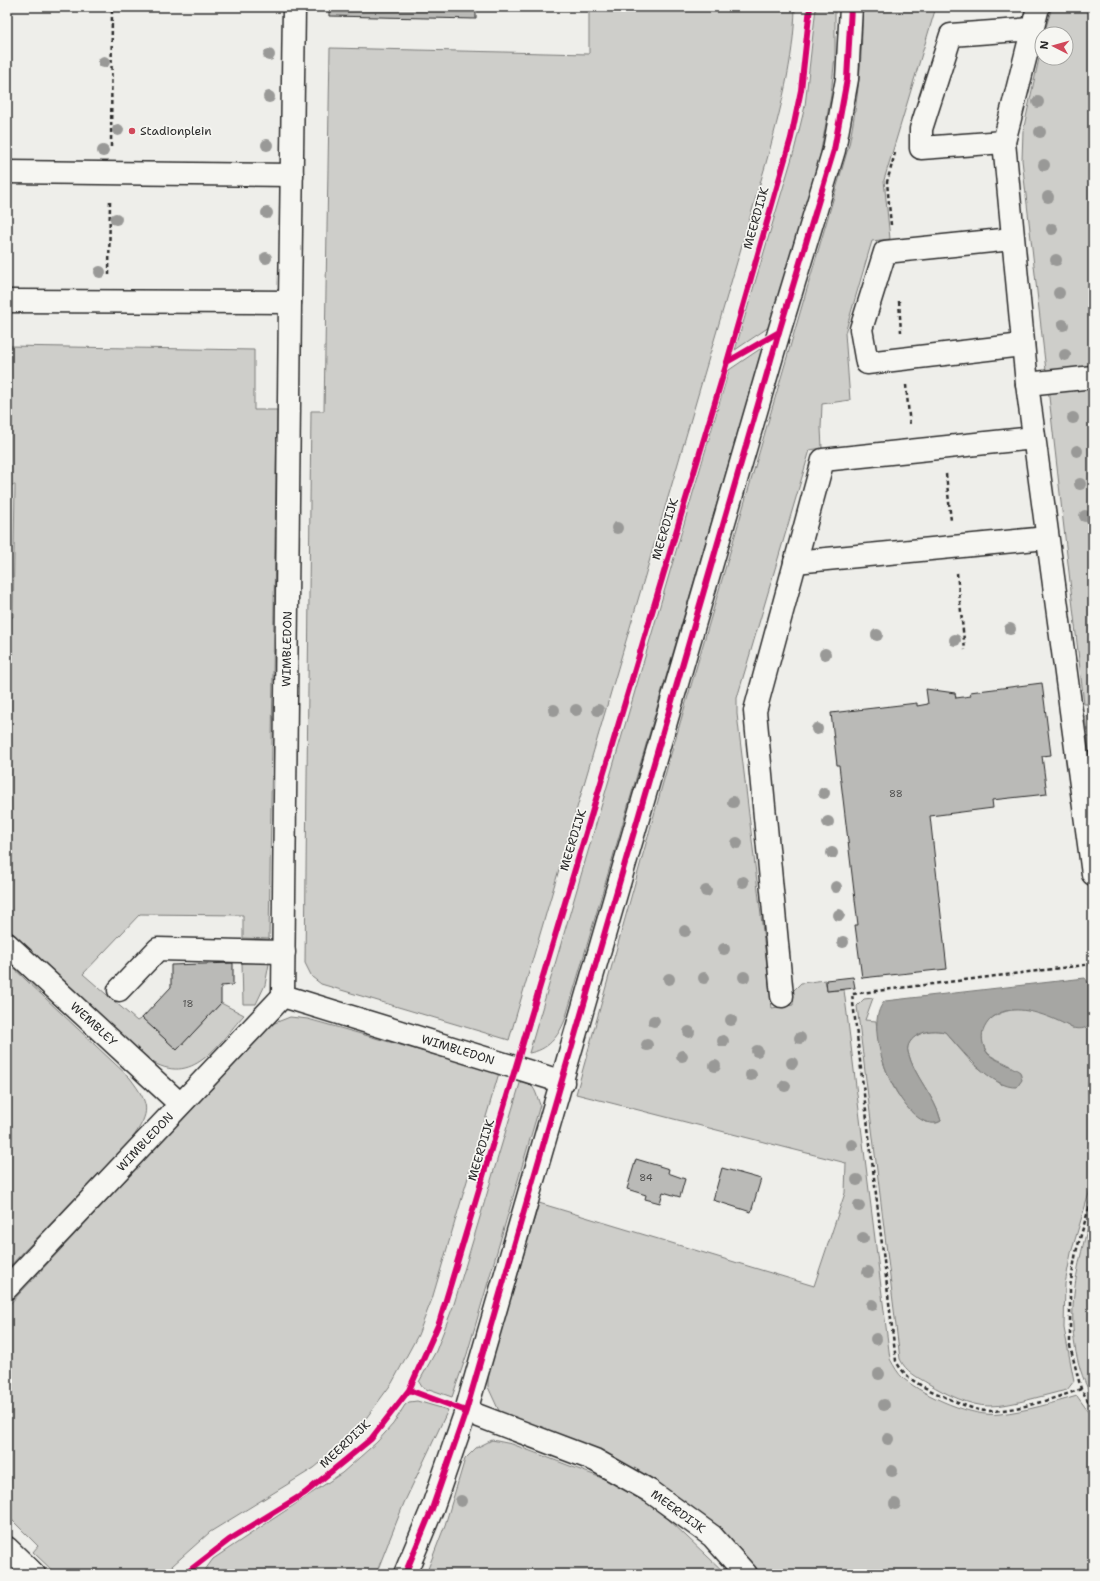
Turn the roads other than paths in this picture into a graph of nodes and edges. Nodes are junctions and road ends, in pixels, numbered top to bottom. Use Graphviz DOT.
graph roads {
  1 [pos="294,7"];
  2 [pos="851,7"];
  3 [pos="1038,7"];
  4 [pos="1032,29"];
  5 [pos="1004,142"];
  6 [pos="7,172"];
  7 [pos="292,175"];
  8 [pos="1012,239"];
  9 [pos="7,300"];
  10 [pos="290,302"];
  11 [pos="1023,345"];
  12 [pos="1093,377"];
  13 [pos="1027,384"];
  14 [pos="1034,438"];
  15 [pos="1047,538"];
  16 [pos="795,562"];
  17 [pos="1093,874"];
  18 [pos="7,944"];
  19 [pos="284,952"];
  20 [pos="119,990"];
  21 [pos="283,996"];
  22 [pos="782,996"];
  23 [pos="563,1082"];
  24 [pos="180,1104"];
  25 [pos="7,1288"];
  26 [pos="466,1411"];
  27 [pos="7,1548"];
  28 [pos="34,1574"];
  29 [pos="404,1574"];
  30 [pos="746,1574"];
  1 -- 7 [label="street"];
  2 -- 23 [label="street"];
  3 -- 4 [label="street"];
  4 -- 5 [label="street"];
  4 -- 5 [label="street"];
  5 -- 8 [label="street"];
  6 -- 7 [label="street"];
  7 -- 10 [label="street"];
  8 -- 11 [label="street"];
  8 -- 11 [label="street"];
  9 -- 10 [label="street"];
  10 -- 19 [label="street, WIMBLEDON"];
  11 -- 13 [label="street"];
  12 -- 13 [label="street"];
  13 -- 14 [label="street"];
  14 -- 15 [label="street"];
  14 -- 16 [label="street"];
  15 -- 16 [label="street"];
  15 -- 17 [label="street"];
  16 -- 22 [label="street"];
  18 -- 24 [label="street, WEMBLEY"];
  19 -- 20 [label="street"];
  19 -- 21 [label="street, WIMBLEDON"];
  21 -- 23 [label="street, WIMBLEDON"];
  21 -- 24 [label="street, WIMBLEDON"];
  23 -- 26 [label="street"];
  24 -- 25 [label="street, WIMBLEDON"];
  26 -- 29 [label="street"];
  26 -- 30 [label="street, MEERDIJK"];
  27 -- 28 [label="street"];
}
